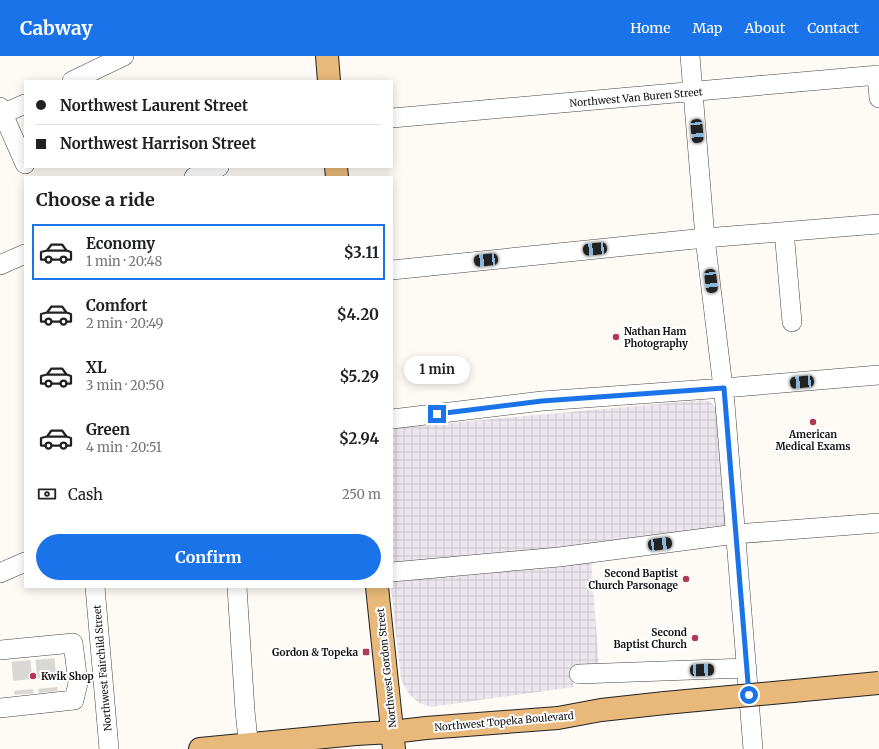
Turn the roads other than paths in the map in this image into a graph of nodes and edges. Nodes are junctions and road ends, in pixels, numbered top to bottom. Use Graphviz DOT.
graph roads {
  1 [pos="124,56"];
  2 [pos="326,56"];
  3 [pos="690,56"];
  4 [pos="878,75"];
  5 [pos="74,80"];
  6 [pos="329,80"];
  7 [pos="694,92"];
  8 [pos="879,98"];
  9 [pos="24,104"];
  10 [pos="1,112"];
  11 [pos="393,118"];
  12 [pos="24,162"];
  13 [pos="217,168"];
  14 [pos="197,176"];
  15 [pos="879,224"];
  16 [pos="785,232"];
  17 [pos="705,238"];
  18 [pos="24,254"];
  19 [pos="0,265"];
  20 [pos="393,270"];
  21 [pos="792,322"];
  22 [pos="879,375"];
  23 [pos="724,388"];
  24 [pos="393,419"];
  25 [pos="879,524"];
  26 [pos="736,534"];
  27 [pos="24,562"];
  28 [pos="393,572"];
  29 [pos="0,573"];
  30 [pos="95,588"];
  31 [pos="237,588"];
  32 [pos="377,588"];
  33 [pos="100,639"];
  34 [pos="73,643"];
  35 [pos="0,650"];
  36 [pos="747,668"];
  37 [pos="579,674"];
  38 [pos="879,683"];
  39 [pos="0,708"];
  40 [pos="393,740"];
  41 [pos="249,746"];
  42 [pos="109,749"];
  43 [pos="200,749"];
  44 [pos="753,749"];
  1 -- 5 [label="street"];
  2 -- 6 [label="main road"];
  3 -- 7 [label="street"];
  4 -- 7 [label="street, Northwest Van Buren Street"];
  4 -- 8 [label="street"];
  7 -- 11 [label="street, Northwest Van Buren Street"];
  7 -- 17 [label="street"];
  9 -- 10 [label="street"];
  10 -- 12 [label="street"];
  13 -- 14 [label="street"];
  15 -- 16 [label="street"];
  16 -- 17 [label="street"];
  16 -- 21 [label="street"];
  17 -- 20 [label="street"];
  17 -- 23 [label="street"];
  18 -- 19 [label="street"];
  22 -- 23 [label="street"];
  23 -- 24 [label="street"];
  23 -- 26 [label="street"];
  25 -- 26 [label="street"];
  26 -- 28 [label="street"];
  26 -- 36 [label="street"];
  27 -- 29 [label="street"];
  30 -- 33 [label="street, Northwest Fairchild Street"];
  31 -- 41 [label="street"];
  32 -- 40 [label="main road, Northwest Gordon Street"];
  33 -- 34 [label="street"];
  33 -- 42 [label="street, Northwest Fairchild Street"];
  34 -- 35 [label="street"];
  34 -- 39 [label="street"];
  36 -- 37 [label="street"];
  36 -- 44 [label="street"];
  38 -- 40 [label="main road, Northwest Topeka Boulevard, bridge"];
  40 -- 41 [label="main road, Northwest Topeka Boulevard"];
  41 -- 43 [label="main road, Northwest Topeka Boulevard"];
}
